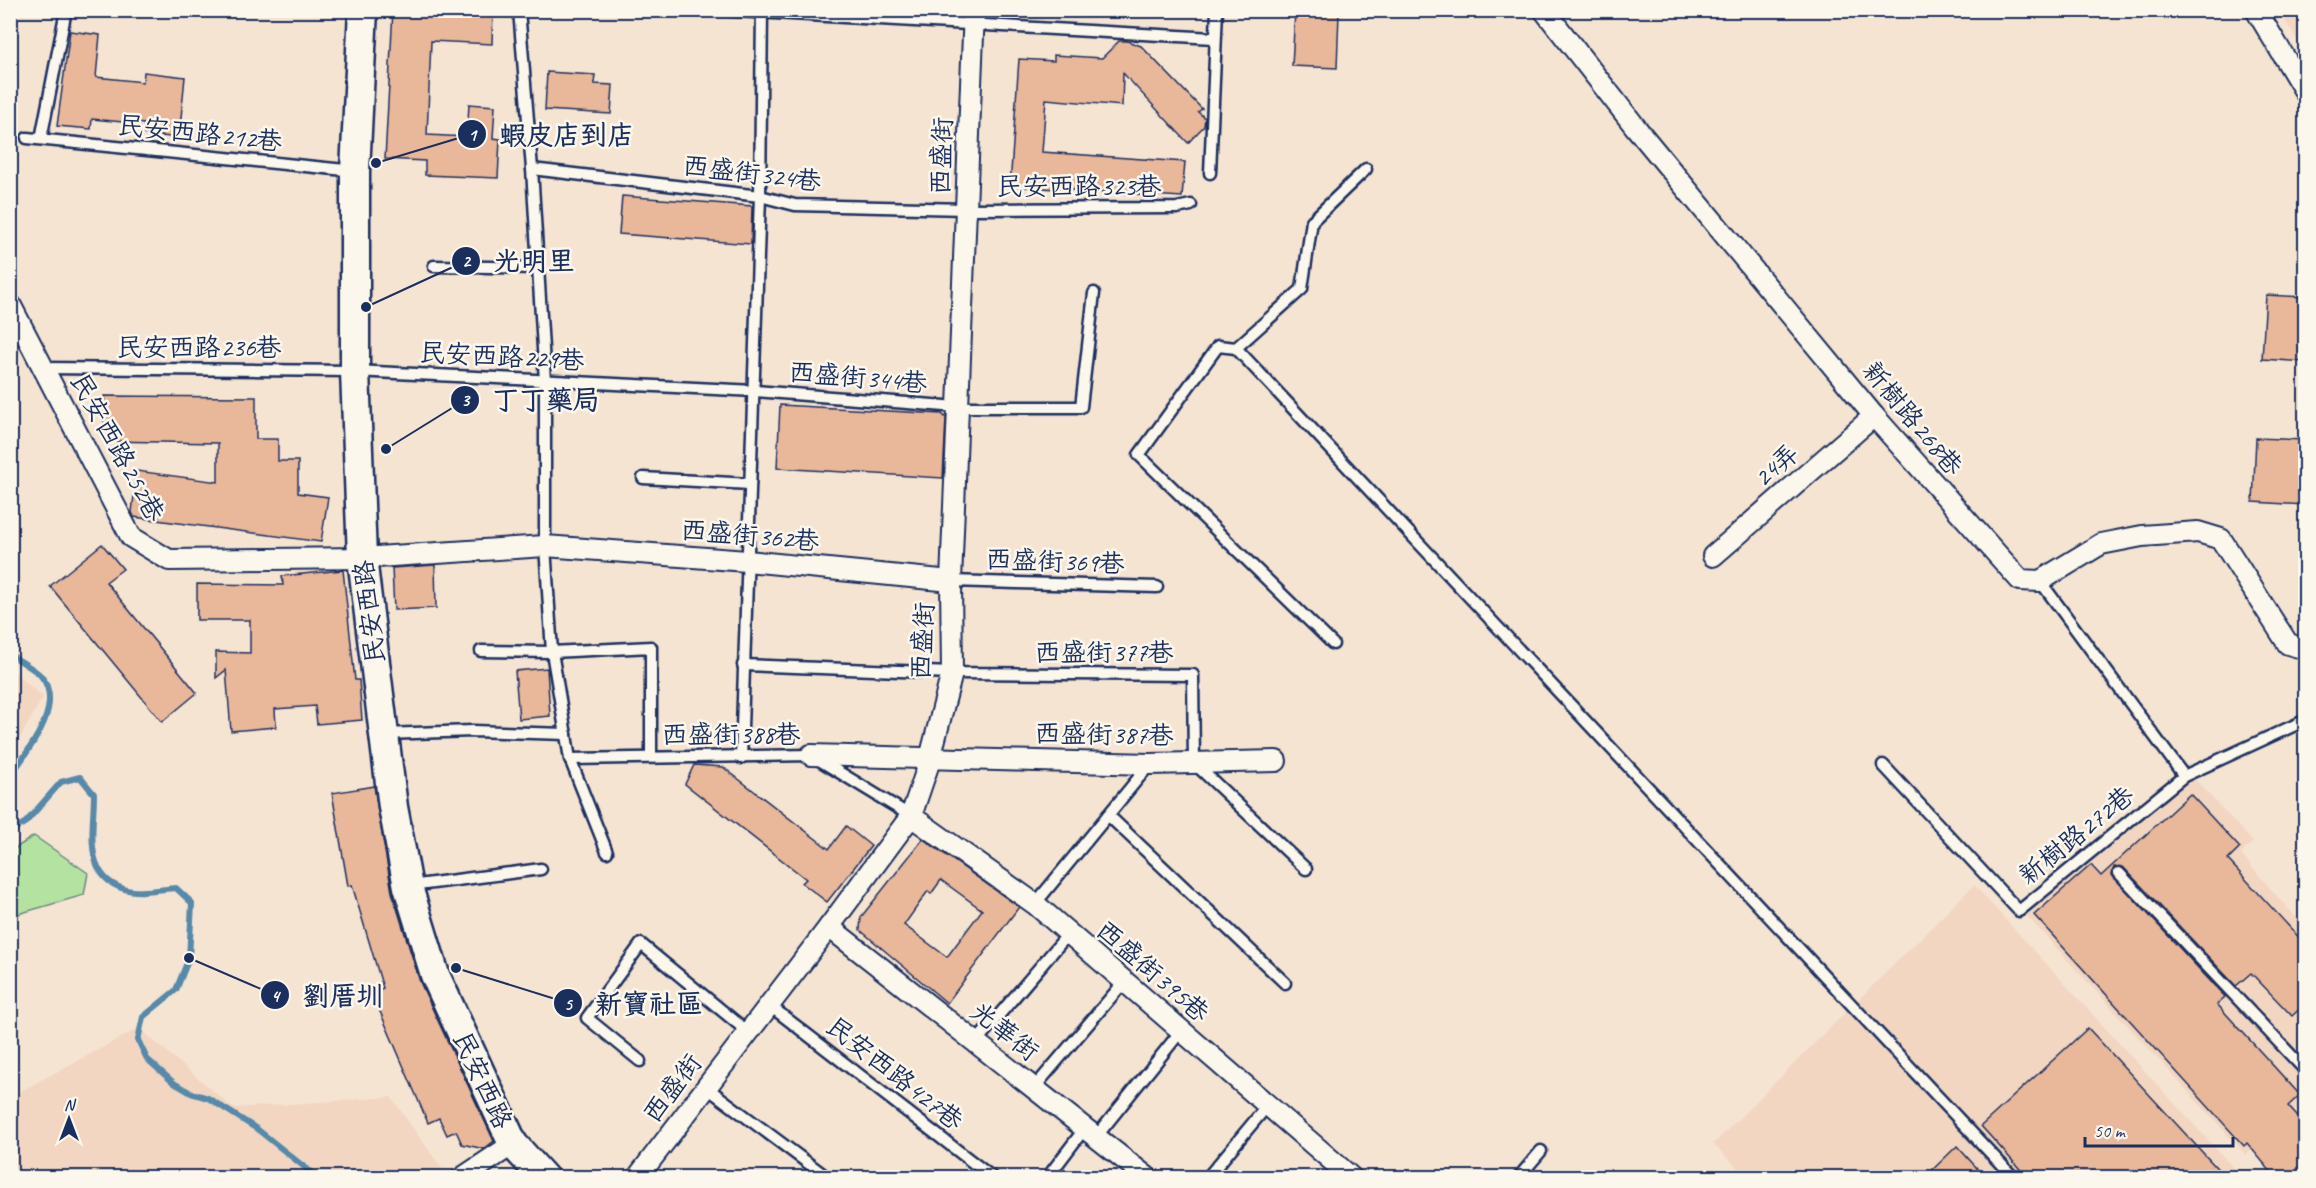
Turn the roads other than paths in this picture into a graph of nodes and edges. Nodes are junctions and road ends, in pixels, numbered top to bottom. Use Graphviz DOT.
graph roads {
  1 [pos="66,10"];
  2 [pos="363,10"];
  3 [pos="519,10"];
  4 [pos="719,10"];
  5 [pos="1217,10"];
  6 [pos="1544,10"];
  7 [pos="2256,10"];
  8 [pos="762,12"];
  9 [pos="974,18"];
  10 [pos="1214,38"];
  11 [pos="2306,93"];
  12 [pos="27,138"];
  13 [pos="41,139"];
  14 [pos="532,169"];
  15 [pos="1366,169"];
  16 [pos="355,171"];
  17 [pos="1210,173"];
  18 [pos="760,196"];
  19 [pos="1191,205"];
  20 [pos="966,209"];
  21 [pos="434,266"];
  22 [pos="538,268"];
  23 [pos="1094,293"];
  24 [pos="10,304"];
  25 [pos="1236,348"];
  26 [pos="44,369"];
  27 [pos="355,371"];
  28 [pos="545,381"];
  29 [pos="755,391"];
  30 [pos="958,407"];
  31 [pos="1874,416"];
  32 [pos="643,478"];
  33 [pos="750,483"];
  34 [pos="545,546"];
  35 [pos="1713,556"];
  36 [pos="362,558"];
  37 [pos="747,561"];
  38 [pos="951,581"];
  39 [pos="2040,581"];
  40 [pos="1157,587"];
  41 [pos="1333,644"];
  42 [pos="2306,648"];
  43 [pos="481,651"];
  44 [pos="552,652"];
  45 [pos="743,665"];
  46 [pos="952,673"];
  47 [pos="2306,720"];
  48 [pos="384,734"];
  49 [pos="566,734"];
  50 [pos="811,755"];
  51 [pos="930,756"];
  52 [pos="651,758"];
  53 [pos="741,758"];
  54 [pos="570,759"];
  55 [pos="1276,761"];
  56 [pos="1194,763"];
  57 [pos="1150,764"];
  58 [pos="1883,765"];
  59 [pos="2184,776"];
  60 [pos="1108,815"];
  61 [pos="910,816"];
  62 [pos="607,852"];
  63 [pos="541,869"];
  64 [pos="1305,869"];
  65 [pos="2120,873"];
  66 [pos="408,887"];
  67 [pos="1035,904"];
  68 [pos="829,927"];
  69 [pos="1069,933"];
  70 [pos="1124,982"];
  71 [pos="1285,983"];
  72 [pos="769,1005"];
  73 [pos="1181,1031"];
  74 [pos="748,1032"];
  75 [pos="976,1042"];
  76 [pos="640,1061"];
  77 [pos="2306,1071"];
  78 [pos="706,1087"];
  79 [pos="1034,1088"];
  80 [pos="1267,1106"];
  81 [pos="1091,1132"];
  82 [pos="513,1144"];
  83 [pos="1541,1151"];
  84 [pos="462,1178"];
  85 [pos="543,1178"];
  86 [pos="637,1178"];
  87 [pos="828,1178"];
  88 [pos="993,1178"];
  89 [pos="1047,1178"];
  90 [pos="1148,1178"];
  91 [pos="1207,1178"];
  92 [pos="1352,1178"];
  93 [pos="1518,1178"];
  94 [pos="2014,1178"];
  1 -- 13 [label="lane"];
  2 -- 16 [label="street, 民安西路"];
  3 -- 14 [label="lane"];
  4 -- 8 [label="lane"];
  5 -- 10 [label="lane"];
  6 -- 31 [label="street, 新樹路268巷"];
  7 -- 11 [label="street"];
  8 -- 9 [label="lane"];
  8 -- 18 [label="lane"];
  9 -- 10 [label="lane"];
  9 -- 20 [label="street, 西盛街"];
  10 -- 17 [label="lane"];
  12 -- 13 [label="lane, 民安西路212巷"];
  13 -- 16 [label="lane, 民安西路212巷"];
  14 -- 18 [label="lane, 西盛街324巷"];
  14 -- 22 [label="lane"];
  15 -- 25 [label="lane"];
  16 -- 27 [label="street, 民安西路"];
  18 -- 20 [label="lane, 西盛街324巷"];
  18 -- 29 [label="lane"];
  19 -- 20 [label="lane, 民安西路323巷"];
  20 -- 30 [label="street, 西盛街"];
  21 -- 22 [label="lane"];
  22 -- 28 [label="lane"];
  23 -- 30 [label="lane, 西盛街344巷"];
  24 -- 26 [label="street, 民安西路252巷"];
  25 -- 41 [label="lane"];
  25 -- 94 [label="lane"];
  26 -- 27 [label="lane, 民安西路236巷"];
  26 -- 36 [label="street, 民安西路252巷"];
  27 -- 28 [label="lane, 民安西路229巷"];
  27 -- 36 [label="street, 民安西路"];
  28 -- 29 [label="lane, 民安西路229巷"];
  28 -- 34 [label="lane"];
  29 -- 30 [label="lane, 西盛街344巷"];
  29 -- 33 [label="lane"];
  30 -- 38 [label="street, 西盛街"];
  31 -- 35 [label="street, 24弄"];
  31 -- 39 [label="street, 新樹路268巷"];
  32 -- 33 [label="lane"];
  33 -- 37 [label="lane"];
  34 -- 36 [label="street, 民安西路252巷"];
  34 -- 37 [label="street, 西盛街362巷"];
  34 -- 44 [label="lane"];
  36 -- 48 [label="street, 民安西路"];
  37 -- 38 [label="street, 西盛街362巷"];
  37 -- 45 [label="lane"];
  38 -- 40 [label="lane, 西盛街369巷"];
  38 -- 46 [label="street, 西盛街"];
  39 -- 42 [label="street"];
  39 -- 59 [label="lane"];
  43 -- 44 [label="lane"];
  44 -- 49 [label="lane"];
  44 -- 52 [label="lane"];
  45 -- 46 [label="lane"];
  45 -- 53 [label="lane"];
  46 -- 51 [label="street, 西盛街"];
  46 -- 56 [label="lane, 西盛街377巷"];
  47 -- 59 [label="lane, 新樹路272巷"];
  48 -- 49 [label="lane"];
  48 -- 66 [label="street, 民安西路"];
  49 -- 54 [label="lane"];
  50 -- 51 [label="street, 西盛街387巷"];
  50 -- 53 [label="lane, 西盛街388巷"];
  50 -- 61 [label="lane, 西盛街388巷"];
  51 -- 57 [label="street, 西盛街387巷"];
  51 -- 61 [label="street, 西盛街"];
  52 -- 53 [label="lane, 西盛街388巷"];
  52 -- 54 [label="lane, 西盛街388巷"];
  54 -- 62 [label="lane"];
  55 -- 56 [label="street, 西盛街387巷"];
  56 -- 57 [label="street, 西盛街387巷"];
  56 -- 64 [label="lane"];
  57 -- 60 [label="lane"];
  58 -- 59 [label="lane, 新樹路272巷"];
  60 -- 67 [label="lane"];
  60 -- 71 [label="lane"];
  61 -- 67 [label="street, 西盛街395巷"];
  61 -- 68 [label="street, 西盛街"];
  63 -- 66 [label="lane"];
  65 -- 77 [label="lane"];
  66 -- 82 [label="street, 民安西路"];
  67 -- 69 [label="street, 西盛街395巷"];
  68 -- 72 [label="street, 西盛街"];
  68 -- 75 [label="street, 光華街"];
  69 -- 70 [label="street, 西盛街395巷"];
  69 -- 75 [label="lane"];
  70 -- 73 [label="street, 西盛街395巷"];
  70 -- 79 [label="lane"];
  72 -- 74 [label="street, 西盛街"];
  72 -- 88 [label="lane, 民安西路427巷"];
  73 -- 80 [label="street, 西盛街395巷"];
  73 -- 81 [label="lane"];
  74 -- 76 [label="lane"];
  74 -- 78 [label="street, 西盛街"];
  75 -- 79 [label="street, 光華街"];
  78 -- 86 [label="street, 西盛街"];
  78 -- 87 [label="lane"];
  79 -- 81 [label="street, 光華街"];
  80 -- 91 [label="lane"];
  80 -- 92 [label="street, 西盛街395巷"];
  81 -- 89 [label="lane"];
  81 -- 90 [label="street, 光華街"];
  82 -- 84 [label="street"];
  82 -- 85 [label="street, 民安西路"];
  83 -- 93 [label="lane"];
}
